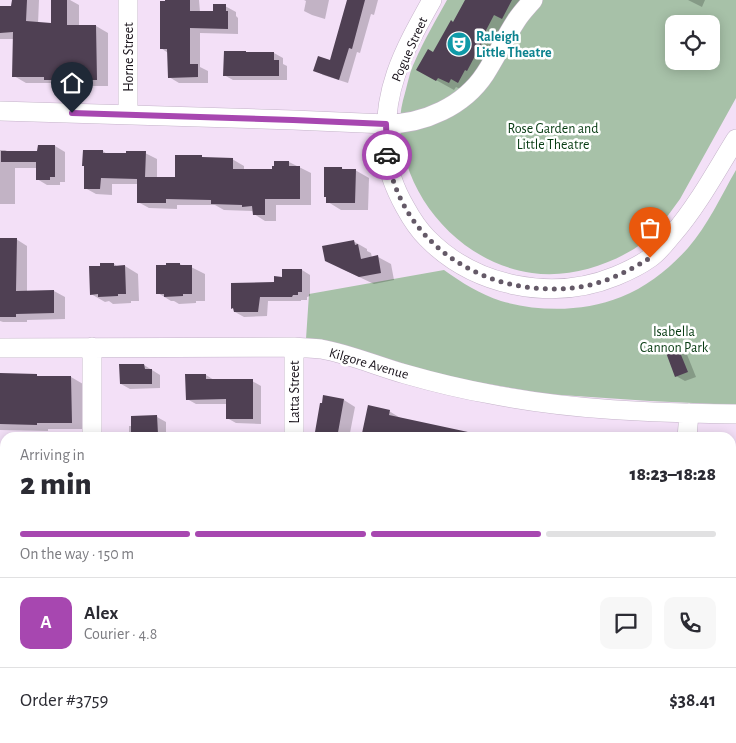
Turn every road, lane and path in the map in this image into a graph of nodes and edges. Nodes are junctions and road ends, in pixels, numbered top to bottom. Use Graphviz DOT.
graph roads {
  1 [pos="128,0"];
  2 [pos="432,0"];
  3 [pos="533,0"];
  4 [pos="0,112"];
  5 [pos="128,114"];
  6 [pos="386,124"];
  7 [pos="736,139"];
  8 [pos="92,347"];
  9 [pos="294,347"];
  10 [pos="0,348"];
  11 [pos="689,413"];
  12 [pos="736,414"];
  13 [pos="92,432"];
  14 [pos="294,432"];
  15 [pos="687,432"];
  1 -- 5 [label="street, Horne Street"];
  2 -- 6 [label="street, Pogue Street"];
  3 -- 6 [label="street"];
  4 -- 5 [label="street"];
  5 -- 6 [label="street"];
  6 -- 7 [label="street, Pogue Street"];
  8 -- 9 [label="street, Kilgore Avenue"];
  8 -- 10 [label="street, Kilgore Avenue"];
  8 -- 13 [label="street"];
  9 -- 11 [label="street, Kilgore Avenue"];
  9 -- 14 [label="street, Latta Street"];
  11 -- 12 [label="street, Kilgore Avenue"];
  11 -- 15 [label="street"];
}
